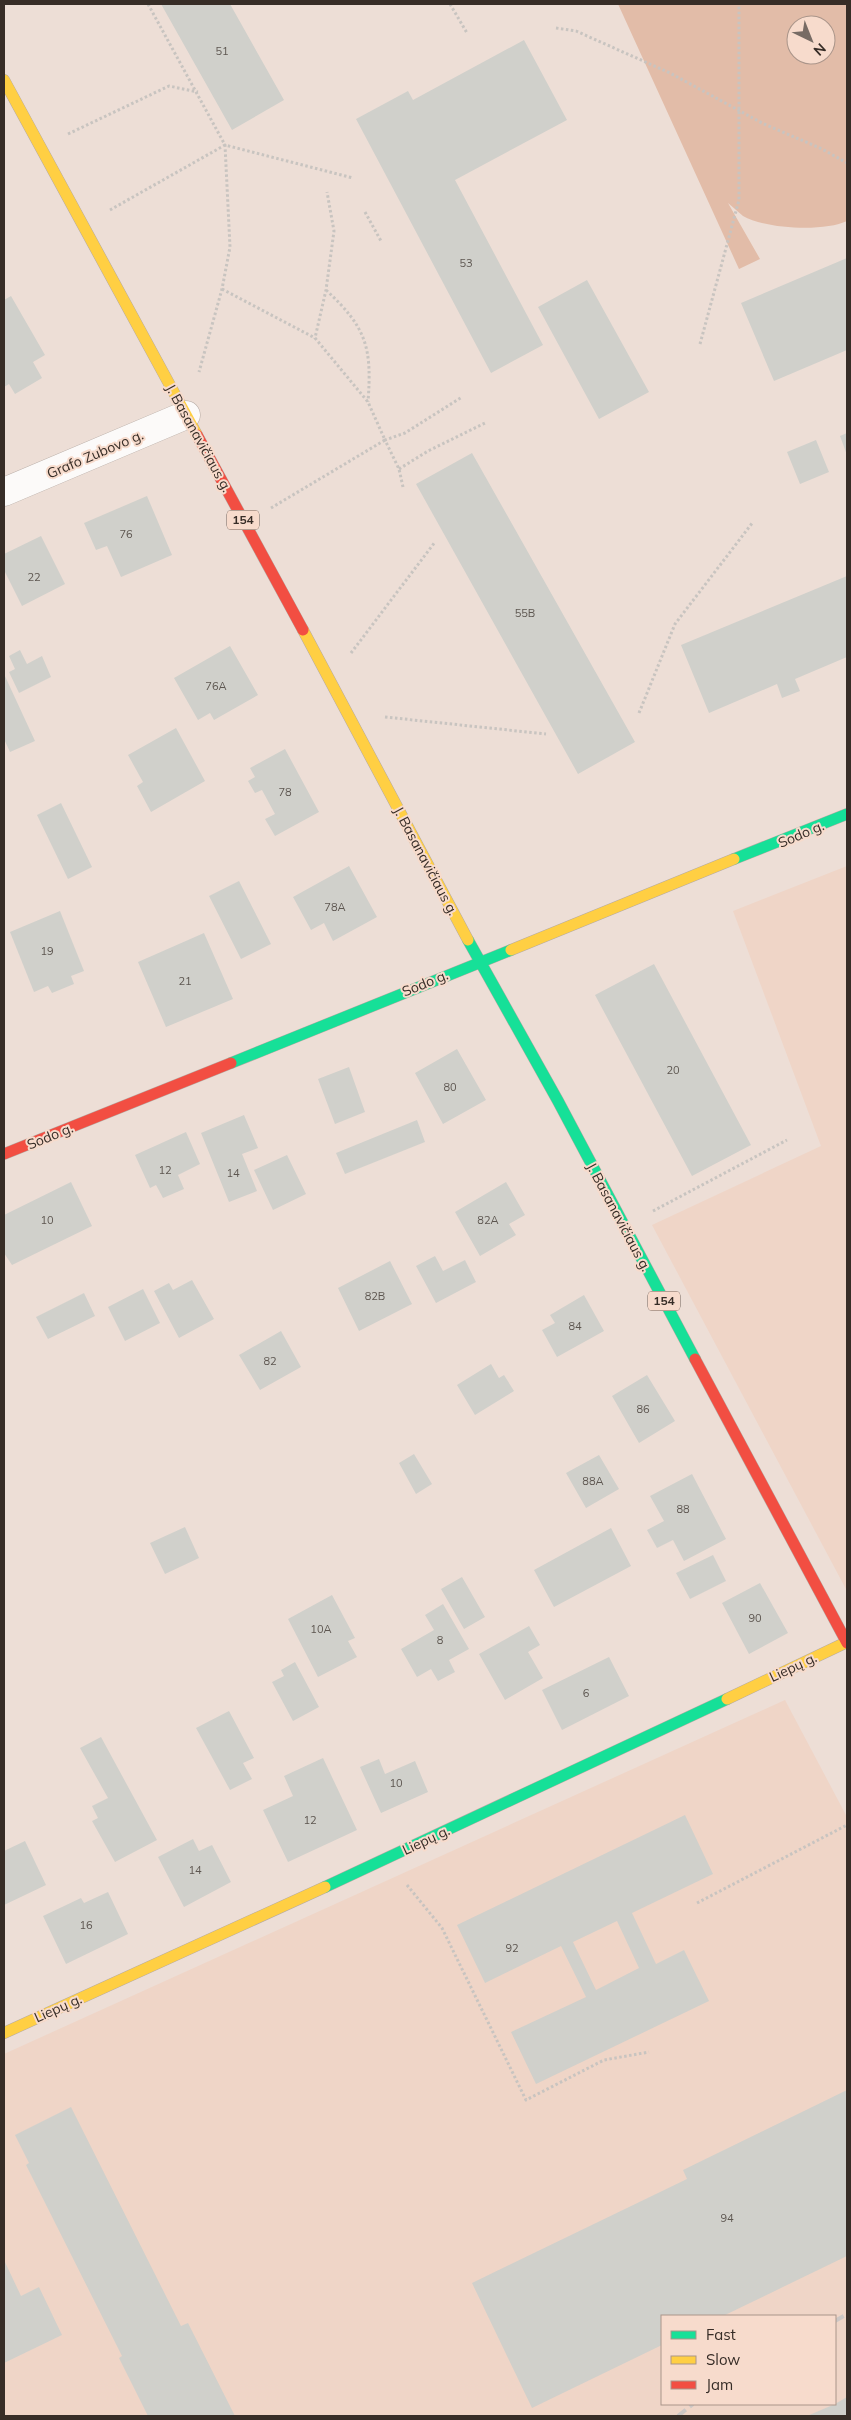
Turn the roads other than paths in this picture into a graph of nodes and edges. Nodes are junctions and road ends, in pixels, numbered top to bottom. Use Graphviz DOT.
graph roads {
  1 [pos="4,80"];
  2 [pos="186,416"];
  3 [pos="4,492"];
  4 [pos="847,814"];
  5 [pos="479,961"];
  6 [pos="4,1154"];
  7 [pos="847,1642"];
  8 [pos="4,2033"];
  1 -- 2 [label="street, J. Basanavičiaus g. / 154"];
  2 -- 3 [label="street, Grafo Zubovo g."];
  2 -- 5 [label="street, J. Basanavičiaus g. / 154"];
  4 -- 5 [label="street, Sodo g."];
  5 -- 6 [label="street, Sodo g."];
  5 -- 7 [label="street, J. Basanavičiaus g. / 154"];
  7 -- 8 [label="street, Liepų g."];
}
